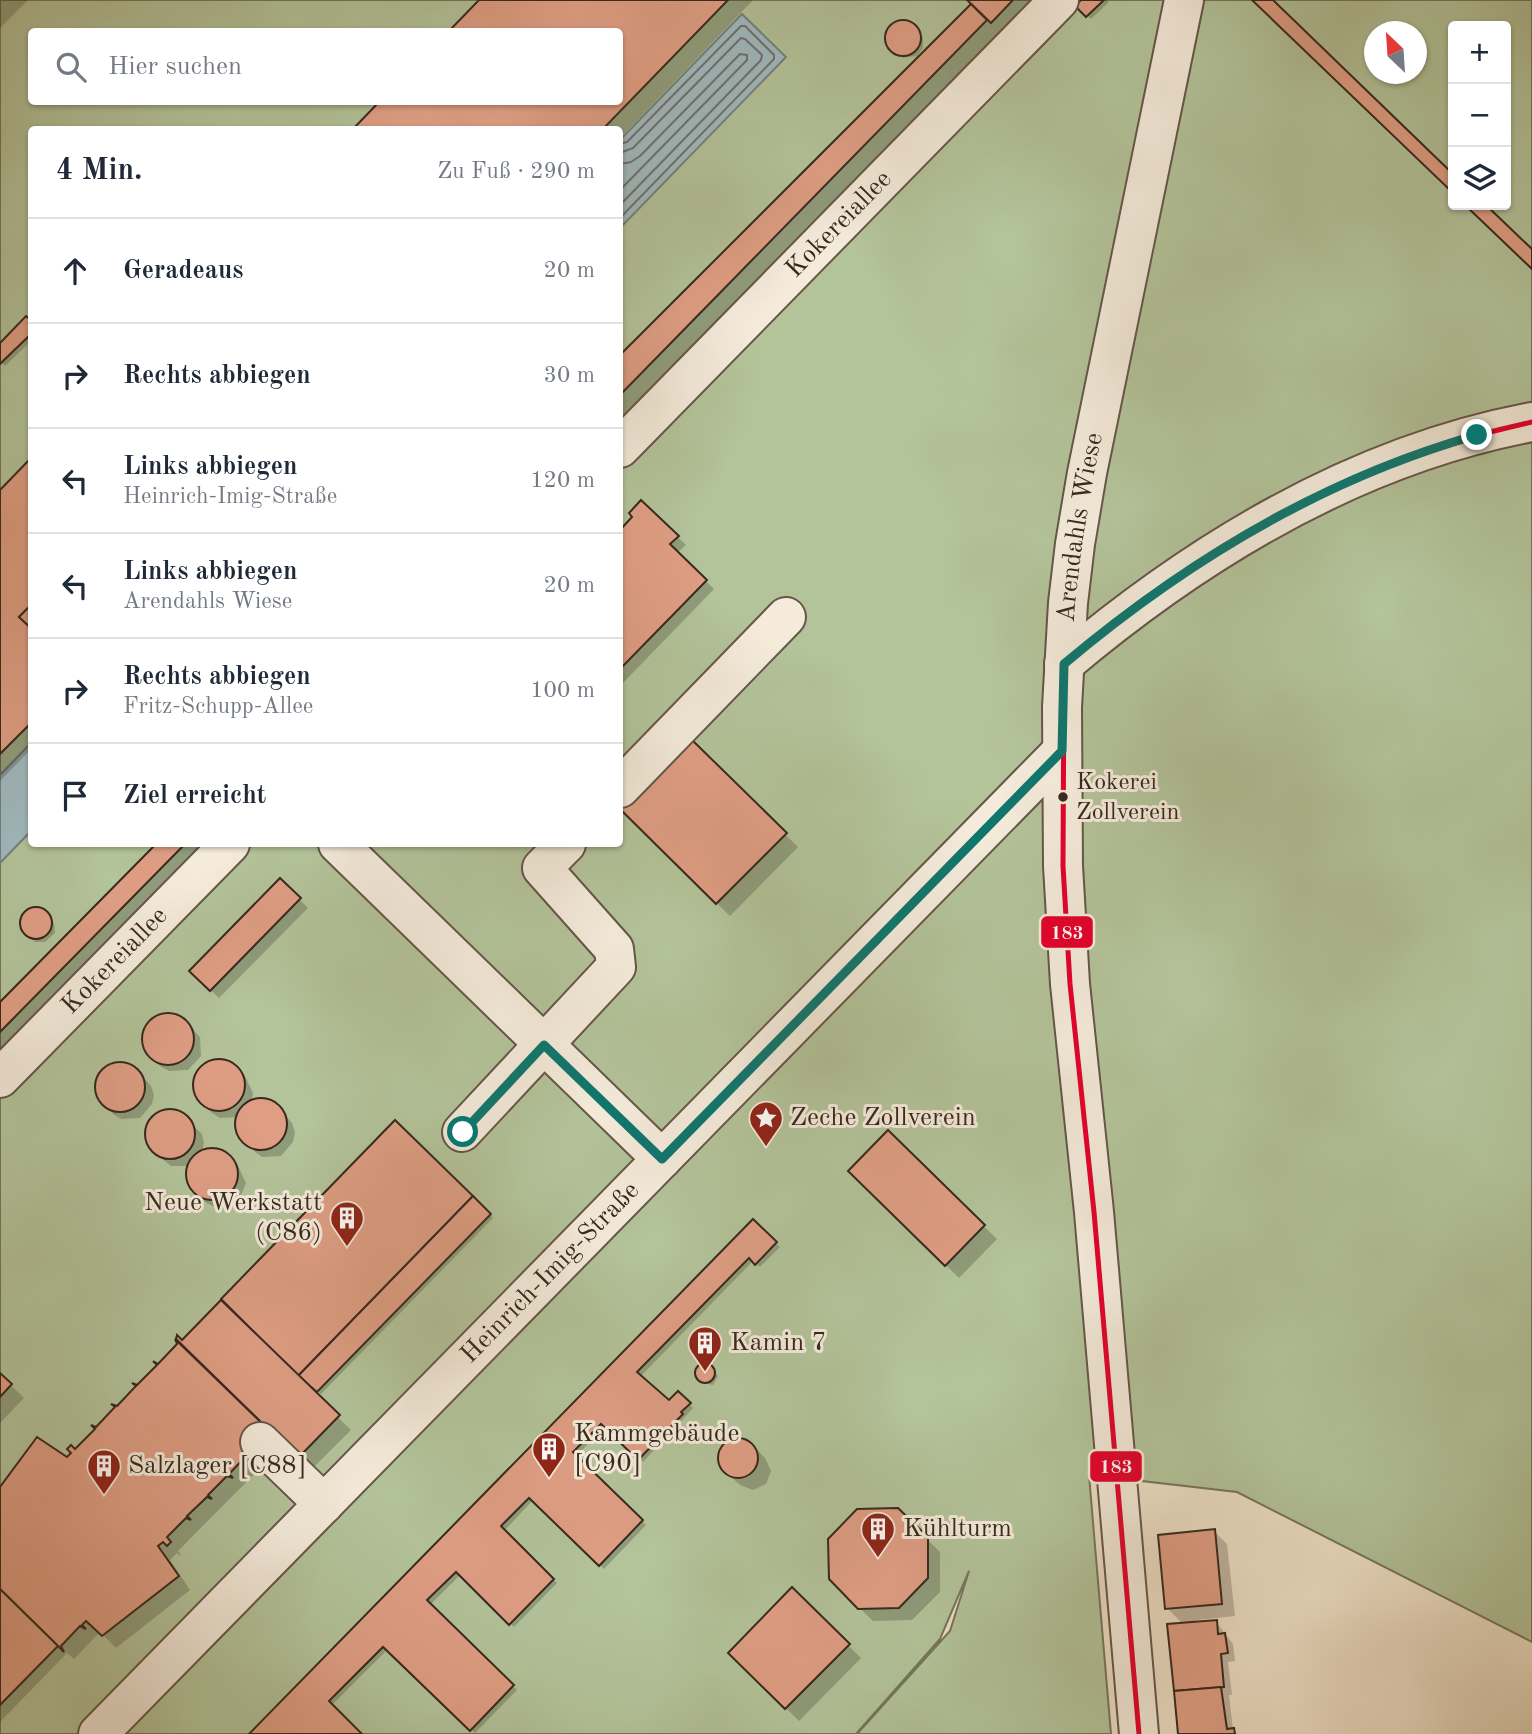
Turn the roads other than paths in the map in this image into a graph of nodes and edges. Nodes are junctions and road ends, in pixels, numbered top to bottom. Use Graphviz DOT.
graph roads {
  1 [pos="1059,0"];
  2 [pos="1184,0"];
  3 [pos="1532,422"];
  4 [pos="623,445"];
  5 [pos="786,617"];
  6 [pos="1064,664"];
  7 [pos="1062,751"];
  8 [pos="623,785"];
  9 [pos="227,847"];
  10 [pos="341,847"];
  11 [pos="563,847"];
  12 [pos="544,1045"];
  13 [pos="0,1078"];
  14 [pos="463,1132"];
  15 [pos="662,1159"];
  16 [pos="260,1442"];
  17 [pos="324,1504"];
  18 [pos="98,1734"];
  19 [pos="1139,1734"];
  1 -- 4 [label="street, Kokereiallee"];
  2 -- 6 [label="street, Arendahls Wiese"];
  3 -- 6 [label="street"];
  5 -- 8 [label="street"];
  6 -- 7 [label="street, Arendahls Wiese"];
  7 -- 15 [label="street, Heinrich-Imig-Straße"];
  7 -- 19 [label="street, Arendahls Wiese"];
  9 -- 13 [label="street, Kokereiallee"];
  10 -- 12 [label="street"];
  11 -- 12 [label="street"];
  12 -- 14 [label="street"];
  12 -- 15 [label="street"];
  15 -- 17 [label="street, Heinrich-Imig-Straße"];
  16 -- 17 [label="street"];
  17 -- 18 [label="street, Heinrich-Imig-Straße"];
}
